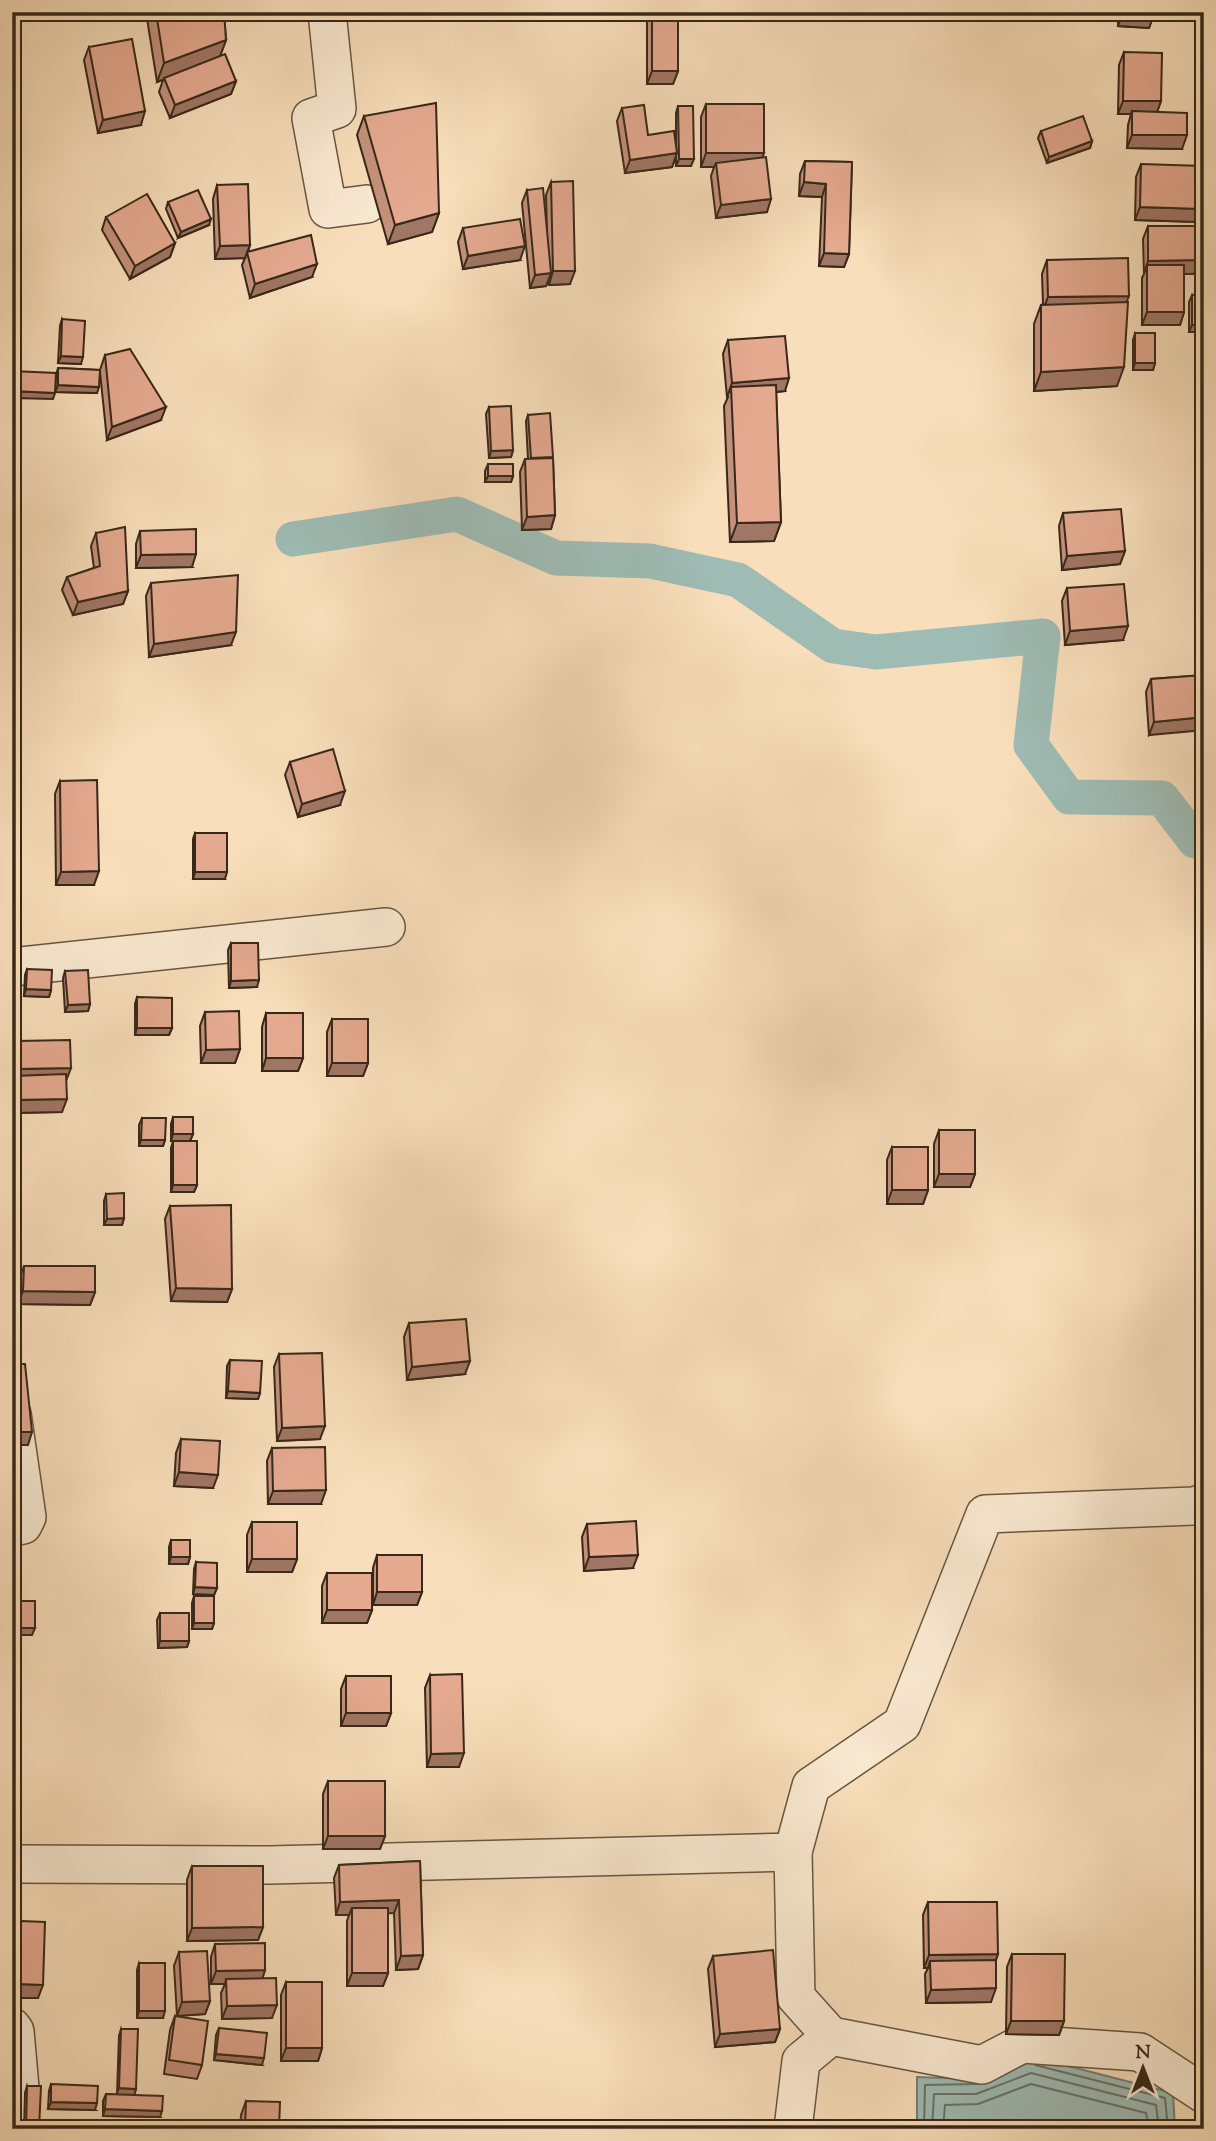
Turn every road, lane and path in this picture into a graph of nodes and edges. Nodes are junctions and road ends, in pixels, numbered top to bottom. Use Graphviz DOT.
graph roads {
  1 [pos="327,12"];
  2 [pos="367,204"];
  3 [pos="386,927"];
  4 [pos="12,967"];
  5 [pos="12,1414"];
  6 [pos="1204,1503"];
  7 [pos="12,1527"];
  8 [pos="793,1852"];
  9 [pos="12,1864"];
  10 [pos="12,2027"];
  11 [pos="831,2036"];
  12 [pos="1204,2094"];
  13 [pos="15,2125"];
  14 [pos="793,2129"];
  1 -- 2 [label="street"];
  3 -- 4 [label="street"];
  5 -- 7 [label="street"];
  6 -- 8 [label="street"];
  8 -- 9 [label="street"];
  8 -- 11 [label="street"];
  10 -- 13 [label="street"];
  11 -- 12 [label="street"];
  11 -- 14 [label="street"];
}
